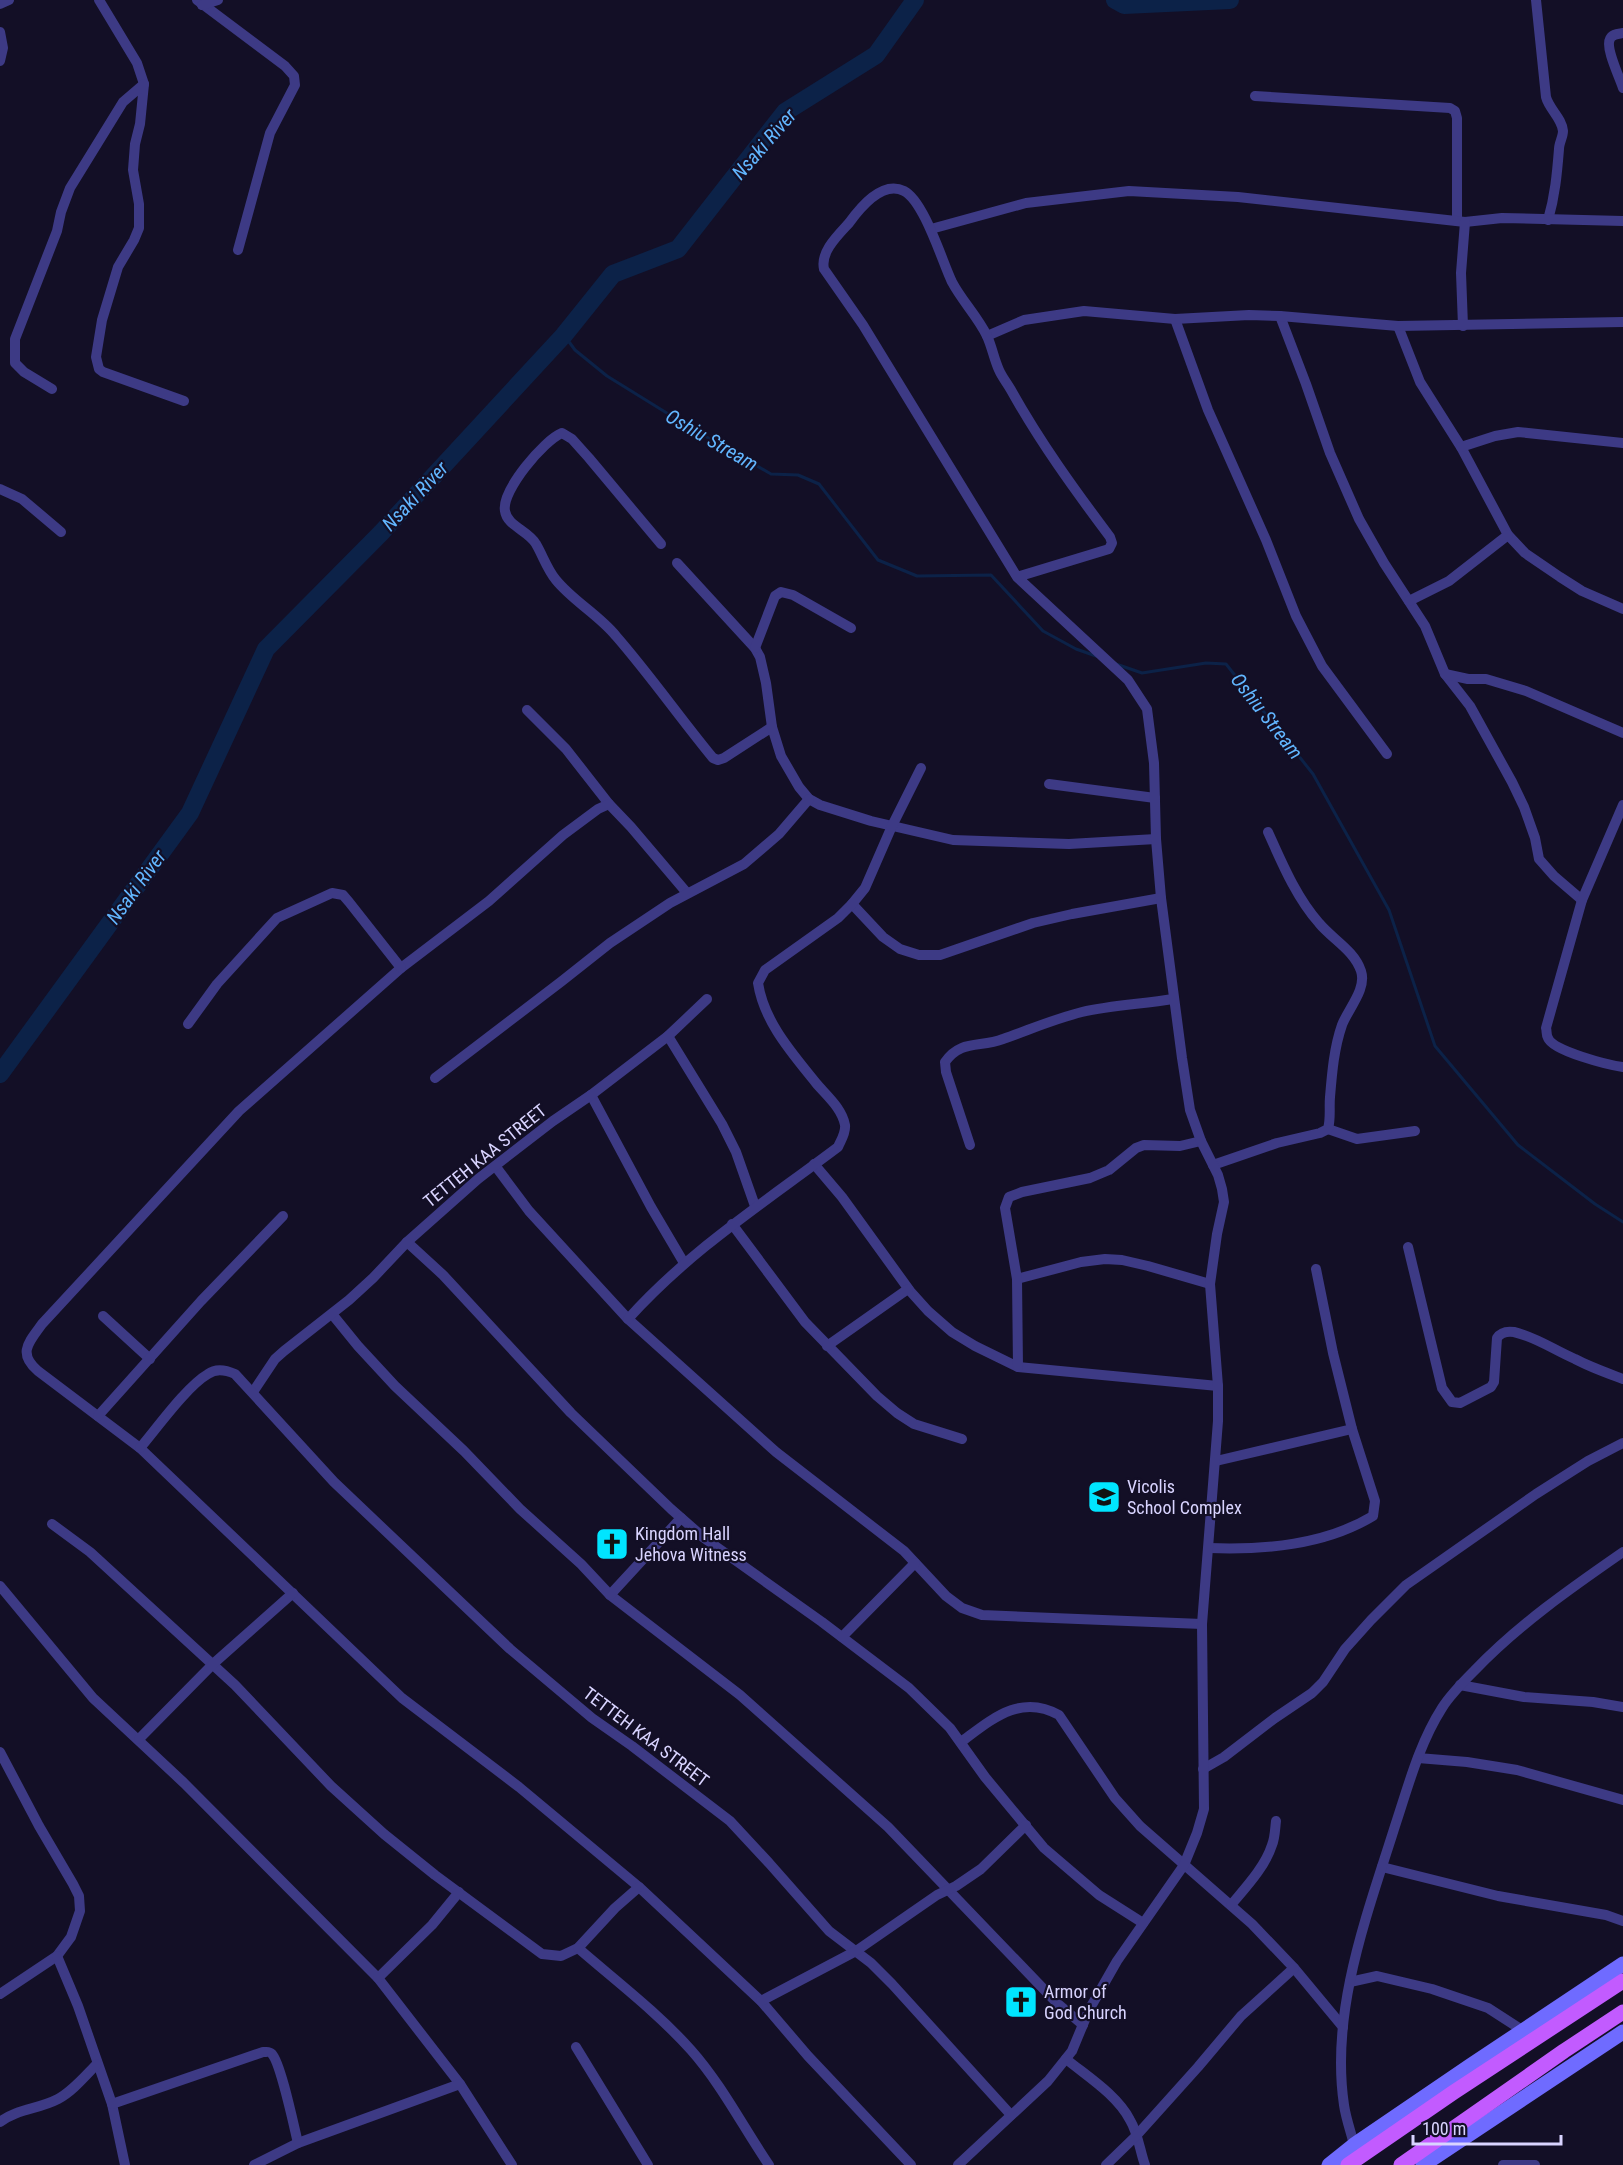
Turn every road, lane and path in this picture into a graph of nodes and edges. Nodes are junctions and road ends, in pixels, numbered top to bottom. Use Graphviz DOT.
graph roads {
  1 [pos="9,0"];
  2 [pos="99,0"];
  3 [pos="218,0"];
  4 [pos="1536,0"];
  5 [pos="199,2"];
  6 [pos="0,4"];
  7 [pos="0,32"];
  8 [pos="1623,33"];
  9 [pos="0,61"];
  10 [pos="144,84"];
  11 [pos="1623,88"];
  12 [pos="1255,96"];
  13 [pos="1548,220"];
  14 [pos="1623,221"];
  15 [pos="1461,222"];
  16 [pos="931,229"];
  17 [pos="238,250"];
  18 [pos="1280,316"];
  19 [pos="1175,320"];
  20 [pos="1623,322"];
  21 [pos="1398,326"];
  22 [pos="1463,326"];
  23 [pos="987,336"];
  24 [pos="52,389"];
  25 [pos="184,401"];
  26 [pos="1623,443"];
  27 [pos="1461,447"];
  28 [pos="0,489"];
  29 [pos="61,532"];
  30 [pos="1508,535"];
  31 [pos="661,544"];
  32 [pos="677,563"];
  33 [pos="1017,577"];
  34 [pos="1409,601"];
  35 [pos="1623,609"];
  36 [pos="851,628"];
  37 [pos="754,648"];
  38 [pos="1445,674"];
  39 [pos="527,710"];
  40 [pos="772,727"];
  41 [pos="1623,733"];
  42 [pos="1387,754"];
  43 [pos="921,768"];
  44 [pos="1049,784"];
  45 [pos="1155,798"];
  46 [pos="809,799"];
  47 [pos="609,804"];
  48 [pos="1623,805"];
  49 [pos="892,826"];
  50 [pos="1268,832"];
  51 [pos="1156,838"];
  52 [pos="687,893"];
  53 [pos="1161,898"];
  54 [pos="1582,900"];
  55 [pos="852,904"];
  56 [pos="401,969"];
  57 [pos="707,999"];
  58 [pos="1173,999"];
  59 [pos="188,1024"];
  60 [pos="668,1036"];
  61 [pos="1623,1068"];
  62 [pos="435,1078"];
  63 [pos="591,1095"];
  64 [pos="1328,1129"];
  65 [pos="1415,1131"];
  66 [pos="1201,1141"];
  67 [pos="970,1145"];
  68 [pos="814,1164"];
  69 [pos="1213,1165"];
  70 [pos="496,1167"];
  71 [pos="755,1206"];
  72 [pos="284,1216"];
  73 [pos="732,1224"];
  74 [pos="407,1242"];
  75 [pos="1408,1247"];
  76 [pos="684,1263"];
  77 [pos="1317,1269"];
  78 [pos="1017,1278"];
  79 [pos="1210,1284"];
  80 [pos="908,1289"];
  81 [pos="332,1314"];
  82 [pos="103,1316"];
  83 [pos="628,1319"];
  84 [pos="827,1346"];
  85 [pos="150,1359"];
  86 [pos="1018,1366"];
  87 [pos="1623,1379"];
  88 [pos="1218,1386"];
  89 [pos="253,1392"];
  90 [pos="98,1416"];
  91 [pos="1352,1429"];
  92 [pos="962,1439"];
  93 [pos="1623,1443"];
  94 [pos="140,1448"];
  95 [pos="1216,1461"];
  96 [pos="681,1518"];
  97 [pos="52,1524"];
  98 [pos="1209,1548"];
  99 [pos="1623,1552"];
  100 [pos="915,1563"];
  101 [pos="0,1586"];
  102 [pos="293,1593"];
  103 [pos="610,1595"];
  104 [pos="1202,1624"];
  105 [pos="842,1637"];
  106 [pos="213,1664"];
  107 [pos="1460,1686"];
  108 [pos="1623,1707"];
  109 [pos="139,1739"];
  110 [pos="961,1742"];
  111 [pos="0,1752"];
  112 [pos="1418,1758"];
  113 [pos="1203,1769"];
  114 [pos="1623,1800"];
  115 [pos="1276,1821"];
  116 [pos="1026,1825"];
  117 [pos="1184,1865"];
  118 [pos="1382,1867"];
  119 [pos="639,1887"];
  120 [pos="949,1890"];
  121 [pos="459,1892"];
  122 [pos="1231,1905"];
  123 [pos="1623,1921"];
  124 [pos="1143,1923"];
  125 [pos="578,1948"];
  126 [pos="856,1951"];
  127 [pos="57,1956"];
  128 [pos="1623,1964"];
  129 [pos="1294,1968"];
  130 [pos="378,1978"];
  131 [pos="1623,1981"];
  132 [pos="1350,1982"];
  133 [pos="1,1992"];
  134 [pos="761,2001"];
  135 [pos="1623,2013"];
  136 [pos="1083,2025"];
  137 [pos="1343,2027"];
  138 [pos="1549,2029"];
  139 [pos="1522,2030"];
  140 [pos="1623,2031"];
  141 [pos="576,2047"];
  142 [pos="1564,2051"];
  143 [pos="1066,2059"];
  144 [pos="97,2064"];
  145 [pos="1474,2071"];
  146 [pos="460,2084"];
  147 [pos="112,2104"];
  148 [pos="1011,2115"];
  149 [pos="0,2122"];
  150 [pos="1136,2136"];
  151 [pos="298,2143"];
  152 [pos="1430,2144"];
  153 [pos="1354,2145"];
  154 [pos="125,2165"];
  155 [pos="254,2165"];
  156 [pos="512,2165"];
  157 [pos="648,2165"];
  158 [pos="769,2165"];
  159 [pos="911,2165"];
  160 [pos="958,2165"];
  161 [pos="1106,2165"];
  162 [pos="1145,2165"];
  163 [pos="1329,2165"];
  164 [pos="1348,2165"];
  165 [pos="1401,2165"];
  166 [pos="1421,2165"];
  167 [pos="1503,2165"];
  168 [pos="1535,2165"];
  1 -- 6 [label="street"];
  2 -- 10 [label="street"];
  3 -- 5 [label="street"];
  4 -- 13 [label="street"];
  5 -- 17 [label="street"];
  7 -- 9 [label="street"];
  8 -- 11 [label="street"];
  10 -- 24 [label="street"];
  10 -- 25 [label="street"];
  12 -- 15 [label="street"];
  13 -- 14 [label="street"];
  13 -- 15 [label="street"];
  15 -- 16 [label="street"];
  15 -- 22 [label="street"];
  16 -- 23 [label="street"];
  16 -- 33 [label="street"];
  18 -- 19 [label="street"];
  18 -- 21 [label="street"];
  18 -- 34 [label="street"];
  19 -- 23 [label="street"];
  19 -- 42 [label="street"];
  20 -- 22 [label="street"];
  21 -- 22 [label="street"];
  21 -- 27 [label="street"];
  23 -- 33 [label="street"];
  26 -- 27 [label="street"];
  27 -- 30 [label="street"];
  28 -- 29 [label="street"];
  30 -- 34 [label="street"];
  30 -- 35 [label="street"];
  31 -- 40 [label="street"];
  32 -- 37 [label="street"];
  33 -- 45 [label="street"];
  34 -- 38 [label="street"];
  36 -- 37 [label="street"];
  37 -- 40 [label="street"];
  38 -- 41 [label="street"];
  38 -- 54 [label="street"];
  39 -- 47 [label="street"];
  40 -- 46 [label="street"];
  43 -- 49 [label="street"];
  44 -- 45 [label="street"];
  45 -- 51 [label="street"];
  46 -- 49 [label="street"];
  46 -- 52 [label="street"];
  47 -- 52 [label="street"];
  47 -- 56 [label="street"];
  48 -- 54 [label="street"];
  49 -- 51 [label="street"];
  49 -- 55 [label="street"];
  50 -- 64 [label="street"];
  51 -- 53 [label="street"];
  52 -- 62 [label="street"];
  53 -- 55 [label="street"];
  53 -- 58 [label="street"];
  54 -- 61 [label="street"];
  55 -- 68 [label="street"];
  56 -- 59 [label="street"];
  56 -- 90 [label="street"];
  57 -- 60 [label="street, TETTEH KAA STREET"];
  58 -- 66 [label="street"];
  58 -- 67 [label="street"];
  60 -- 63 [label="street, TETTEH KAA STREET"];
  60 -- 71 [label="street"];
  63 -- 70 [label="street, TETTEH KAA STREET"];
  63 -- 76 [label="street"];
  64 -- 65 [label="street"];
  64 -- 69 [label="street"];
  66 -- 69 [label="street"];
  66 -- 78 [label="street"];
  68 -- 71 [label="street"];
  68 -- 80 [label="street"];
  69 -- 79 [label="street"];
  70 -- 74 [label="street, TETTEH KAA STREET"];
  70 -- 83 [label="street"];
  71 -- 73 [label="street"];
  72 -- 85 [label="street"];
  73 -- 76 [label="street"];
  73 -- 84 [label="street"];
  74 -- 81 [label="street, TETTEH KAA STREET"];
  74 -- 96 [label="street"];
  75 -- 87 [label="street"];
  76 -- 83 [label="street"];
  77 -- 91 [label="street"];
  78 -- 79 [label="street"];
  78 -- 86 [label="street"];
  79 -- 88 [label="street"];
  80 -- 84 [label="street"];
  80 -- 86 [label="street"];
  81 -- 89 [label="street, TETTEH KAA STREET"];
  81 -- 103 [label="street"];
  82 -- 85 [label="street"];
  83 -- 100 [label="street"];
  84 -- 92 [label="street"];
  85 -- 90 [label="street"];
  86 -- 88 [label="street"];
  88 -- 95 [label="street"];
  89 -- 94 [label="street, TETTEH KAA STREET"];
  89 -- 126 [label="street, TETTEH KAA STREET"];
  90 -- 94 [label="street"];
  91 -- 95 [label="street"];
  91 -- 98 [label="street"];
  93 -- 113 [label="street"];
  94 -- 102 [label="street"];
  95 -- 98 [label="street"];
  96 -- 103 [label="street"];
  96 -- 105 [label="street"];
  97 -- 106 [label="street"];
  98 -- 104 [label="street"];
  99 -- 107 [label="street"];
  100 -- 104 [label="street"];
  100 -- 105 [label="street"];
  101 -- 109 [label="street"];
  102 -- 106 [label="street"];
  102 -- 119 [label="street"];
  103 -- 120 [label="street"];
  104 -- 113 [label="street"];
  105 -- 110 [label="street"];
  106 -- 109 [label="street"];
  106 -- 121 [label="street"];
  107 -- 108 [label="street"];
  107 -- 112 [label="street"];
  109 -- 130 [label="street"];
  110 -- 116 [label="street"];
  110 -- 117 [label="street"];
  111 -- 127 [label="street"];
  112 -- 114 [label="street"];
  112 -- 118 [label="street"];
  113 -- 117 [label="street"];
  115 -- 122 [label="street"];
  116 -- 120 [label="street"];
  116 -- 124 [label="street"];
  117 -- 122 [label="street"];
  117 -- 124 [label="street"];
  118 -- 123 [label="street"];
  118 -- 132 [label="street"];
  119 -- 125 [label="street"];
  119 -- 134 [label="street"];
  120 -- 126 [label="street"];
  120 -- 136 [label="street"];
  121 -- 125 [label="street"];
  121 -- 130 [label="street"];
  122 -- 129 [label="street"];
  124 -- 136 [label="street"];
  125 -- 158 [label="street"];
  126 -- 134 [label="street"];
  126 -- 148 [label="street, TETTEH KAA STREET"];
  127 -- 133 [label="street"];
  127 -- 144 [label="street"];
  128 -- 139 [label="street"];
  129 -- 137 [label="street"];
  129 -- 150 [label="street"];
  130 -- 146 [label="street"];
  131 -- 138 [label="main road"];
  132 -- 137 [label="street"];
  132 -- 139 [label="street"];
  134 -- 159 [label="street"];
  135 -- 142 [label="main road"];
  136 -- 143 [label="street"];
  137 -- 153 [label="street"];
  138 -- 142 [label="main road"];
  138 -- 145 [label="main road"];
  139 -- 145 [label="street"];
  140 -- 166 [label="street"];
  141 -- 157 [label="street"];
  142 -- 152 [label="main road"];
  143 -- 148 [label="street"];
  143 -- 150 [label="street"];
  144 -- 147 [label="street"];
  144 -- 149 [label="street"];
  145 -- 153 [label="street"];
  145 -- 164 [label="main road"];
  146 -- 151 [label="street"];
  146 -- 156 [label="street"];
  147 -- 151 [label="street"];
  147 -- 154 [label="street"];
  148 -- 160 [label="street"];
  150 -- 161 [label="street"];
  150 -- 162 [label="street"];
  151 -- 155 [label="street"];
  152 -- 165 [label="main road"];
  152 -- 166 [label="main road"];
  153 -- 163 [label="street"];
  167 -- 168 [label="street"];
}
